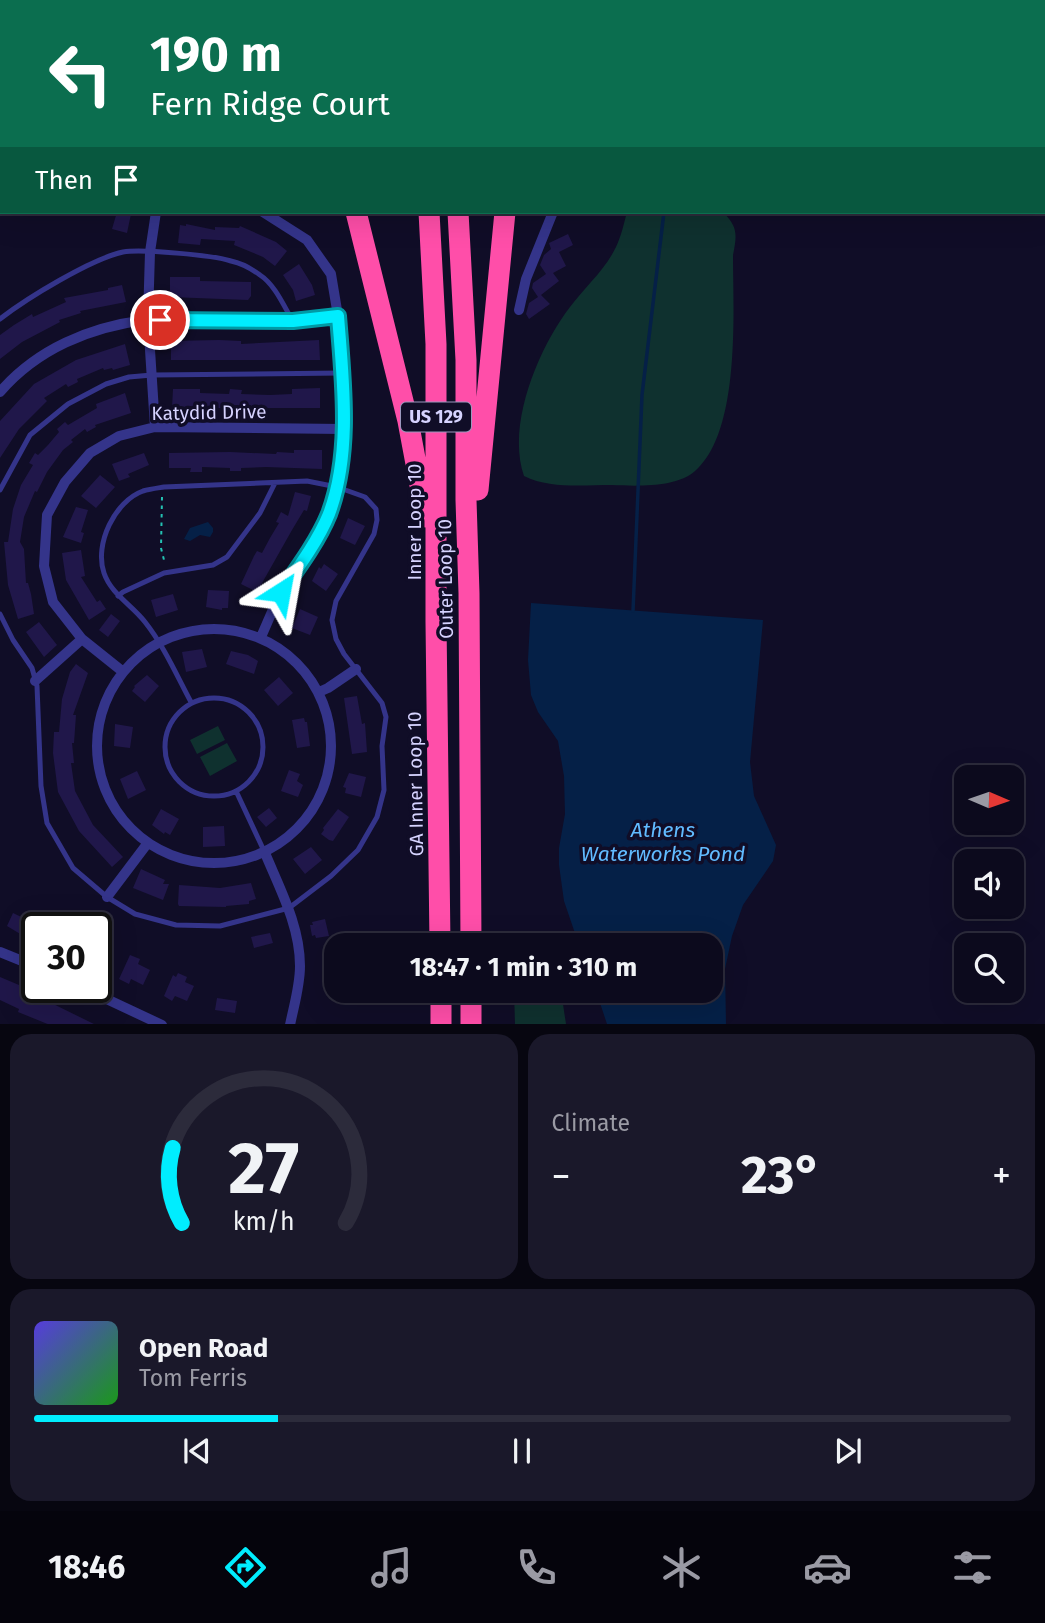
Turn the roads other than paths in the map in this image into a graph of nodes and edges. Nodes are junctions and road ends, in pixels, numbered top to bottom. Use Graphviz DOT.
graph roads {
  1 [pos="156,214"];
  2 [pos="266,214"];
  3 [pos="356,214"];
  4 [pos="429,214"];
  5 [pos="458,214"];
  6 [pos="505,214"];
  7 [pos="552,214"];
  8 [pos="150,252"];
  9 [pos="519,310"];
  10 [pos="338,316"];
  11 [pos="0,319"];
  12 [pos="148,320"];
  13 [pos="293,321"];
  14 [pos="342,373"];
  15 [pos="152,375"];
  16 [pos="0,391"];
  17 [pos="155,427"];
  18 [pos="344,429"];
  19 [pos="275,483"];
  20 [pos="337,487"];
  21 [pos="0,490"];
  22 [pos="470,593"];
  23 [pos="118,596"];
  24 [pos="0,614"];
  25 [pos="436,622"];
  26 [pos="261,637"];
  27 [pos="82,639"];
  28 [pos="158,641"];
  29 [pos="356,668"];
  30 [pos="122,671"];
  31 [pos="35,681"];
  32 [pos="319,692"];
  33 [pos="191,702"];
  34 [pos="236,791"];
  35 [pos="147,844"];
  36 [pos="265,853"];
  37 [pos="107,897"];
  38 [pos="289,908"];
  39 [pos="440,933"];
  40 [pos="471,933"];
  41 [pos="0,952"];
  42 [pos="21,961"];
  43 [pos="112,1001"];
  44 [pos="441,1003"];
  45 [pos="471,1003"];
  46 [pos="162,1024"];
  47 [pos="289,1024"];
  48 [pos="441,1024"];
  49 [pos="471,1024"];
  1 -- 8 [label="street"];
  2 -- 10 [label="street"];
  3 -- 25 [label="highway"];
  4 -- 25 [label="highway, Inner Loop 10 / US 129"];
  5 -- 22 [label="highway, Outer Loop 10 / US 129"];
  6 -- 22 [label="highway"];
  7 -- 9 [label="street"];
  8 -- 11 [label="lane"];
  8 -- 12 [label="street"];
  8 -- 13 [label="lane"];
  10 -- 13 [label="street"];
  10 -- 14 [label="street"];
  12 -- 13 [label="street"];
  12 -- 15 [label="street"];
  12 -- 16 [label="street"];
  14 -- 15 [label="lane"];
  14 -- 18 [label="street"];
  15 -- 17 [label="street"];
  15 -- 21 [label="lane"];
  17 -- 18 [label="street, Katydid Drive"];
  17 -- 27 [label="street, Katydid Drive"];
  18 -- 20 [label="street"];
  19 -- 20 [label="lane"];
  19 -- 23 [label="lane"];
  19 -- 23 [label="lane"];
  20 -- 26 [label="street"];
  20 -- 29 [label="lane"];
  22 -- 40 [label="highway, Outer Loop 10 / US 129"];
  23 -- 28 [label="lane"];
  24 -- 31 [label="lane"];
  25 -- 39 [label="highway, GA Inner Loop 10 / US 129"];
  26 -- 28 [label="street"];
  26 -- 32 [label="street"];
  27 -- 30 [label="street, Katydid Drive"];
  27 -- 31 [label="street"];
  28 -- 30 [label="street"];
  28 -- 33 [label="lane"];
  29 -- 32 [label="street"];
  29 -- 38 [label="lane"];
  30 -- 35 [label="street"];
  31 -- 37 [label="lane"];
  32 -- 36 [label="street"];
  33 -- 34 [label="lane"];
  33 -- 34 [label="lane"];
  34 -- 36 [label="lane"];
  35 -- 36 [label="street"];
  35 -- 37 [label="street"];
  36 -- 38 [label="street"];
  37 -- 38 [label="lane"];
  38 -- 47 [label="street"];
  41 -- 42 [label="street"];
  43 -- 46 [label="street"];
  44 -- 48 [label="highway"];
  45 -- 49 [label="highway"];
}
